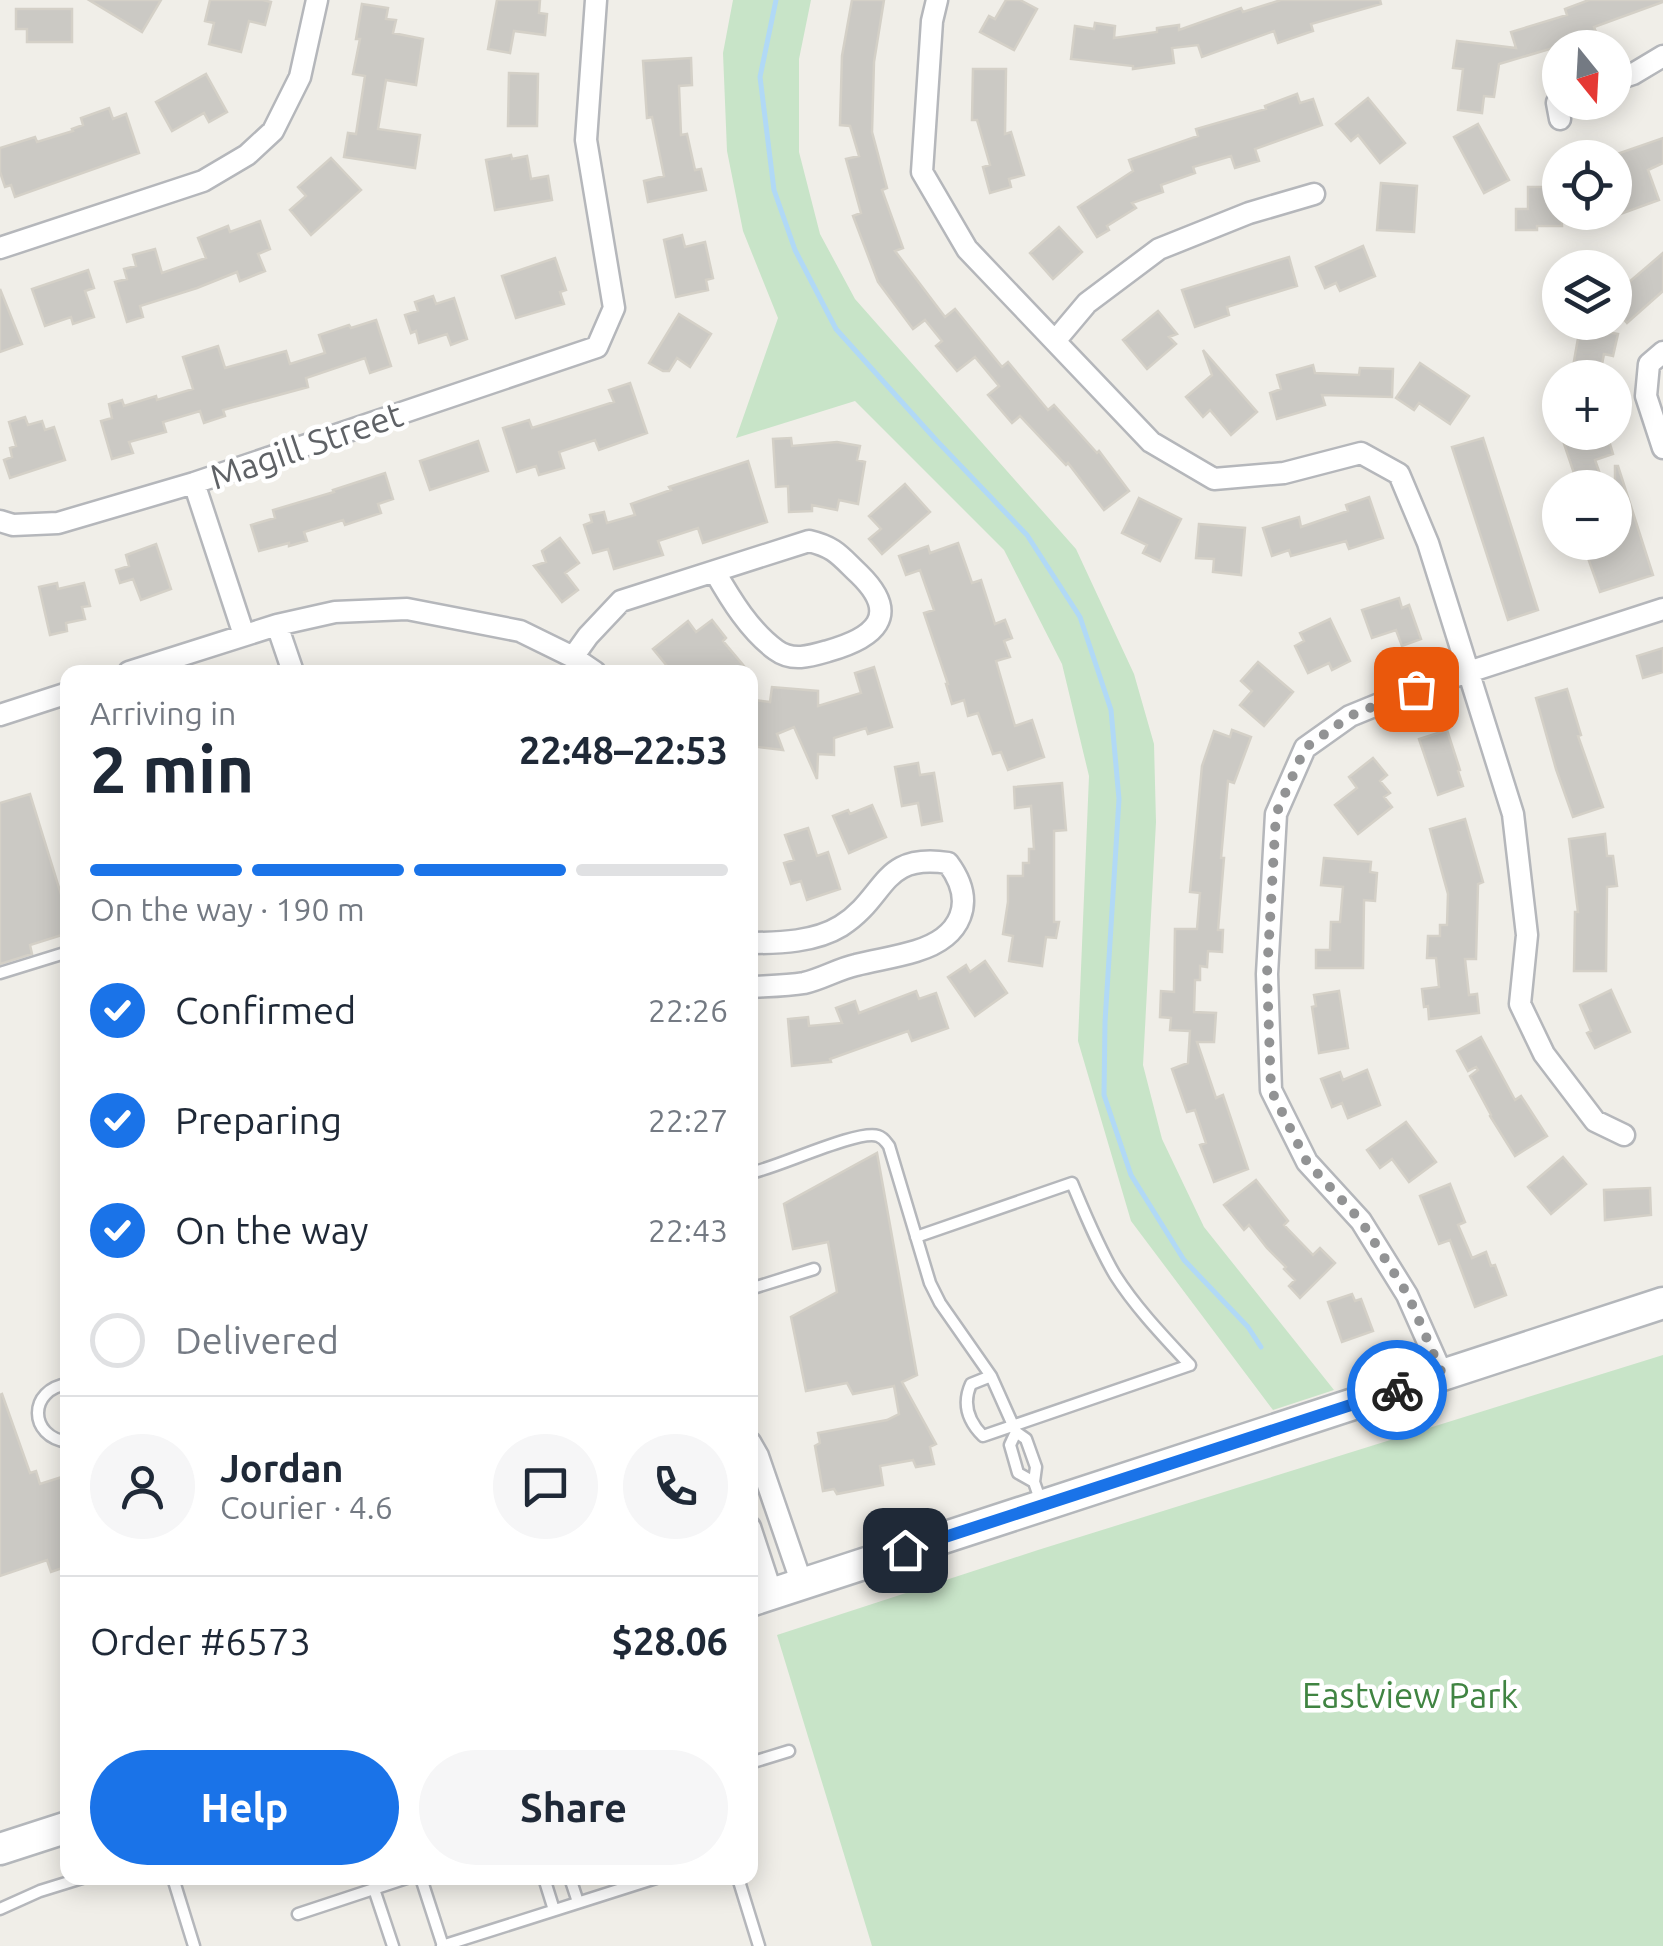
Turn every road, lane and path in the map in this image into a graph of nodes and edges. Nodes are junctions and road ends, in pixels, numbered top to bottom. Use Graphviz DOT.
graph roads {
  1 [pos="317,0"];
  2 [pos="596,0"];
  3 [pos="936,0"];
  4 [pos="1663,56"];
  5 [pos="1632,74"];
  6 [pos="1314,194"];
  7 [pos="0,248"];
  8 [pos="1055,341"];
  9 [pos="1656,358"];
  10 [pos="1663,448"];
  11 [pos="194,482"];
  12 [pos="0,521"];
  13 [pos="715,572"];
  14 [pos="1663,609"];
  15 [pos="277,625"];
  16 [pos="244,635"];
  17 [pos="574,658"];
  18 [pos="151,665"];
  19 [pos="291,665"];
  20 [pos="584,665"];
  21 [pos="1468,672"];
  22 [pos="60,695"];
  23 [pos="0,715"];
  24 [pos="758,942"];
  25 [pos="60,954"];
  26 [pos="0,973"];
  27 [pos="758,986"];
  28 [pos="1624,1135"];
  29 [pos="758,1171"];
  30 [pos="916,1237"];
  31 [pos="814,1269"];
  32 [pos="758,1286"];
  33 [pos="1663,1303"];
  34 [pos="990,1376"];
  35 [pos="1443,1376"];
  36 [pos="60,1386"];
  37 [pos="1015,1429"];
  38 [pos="60,1439"];
  39 [pos="758,1456"];
  40 [pos="1038,1494"];
  41 [pos="802,1584"];
  42 [pos="761,1598"];
  43 [pos="789,1751"];
  44 [pos="758,1761"];
  45 [pos="60,1830"];
  46 [pos="0,1849"];
  47 [pos="60,1885"];
  48 [pos="174,1885"];
  49 [pos="386,1885"];
  50 [pos="424,1885"];
  51 [pos="546,1885"];
  52 [pos="572,1885"];
  53 [pos="633,1885"];
  54 [pos="740,1885"];
  55 [pos="374,1889"];
  56 [pos="578,1902"];
  57 [pos="0,1910"];
  58 [pos="554,1910"];
  59 [pos="298,1914"];
  60 [pos="194,1946"];
  61 [pos="393,1946"];
  62 [pos="442,1946"];
  63 [pos="759,1946"];
  1 -- 7 [label="street"];
  2 -- 11 [label="street, Magill Street"];
  3 -- 8 [label="street"];
  4 -- 5 [label="street"];
  6 -- 8 [label="street"];
  8 -- 21 [label="street"];
  9 -- 10 [label="street"];
  11 -- 12 [label="street, Magill Street"];
  11 -- 16 [label="street"];
  13 -- 13 [label="street"];
  13 -- 17 [label="street"];
  14 -- 21 [label="street"];
  15 -- 16 [label="street"];
  15 -- 17 [label="street"];
  15 -- 19 [label="street"];
  16 -- 18 [label="street"];
  17 -- 20 [label="street"];
  21 -- 28 [label="street"];
  21 -- 35 [label="street"];
  22 -- 23 [label="street"];
  24 -- 27 [label="street"];
  25 -- 26 [label="lane"];
  29 -- 30 [label="lane"];
  30 -- 34 [label="lane"];
  30 -- 37 [label="lane"];
  31 -- 32 [label="lane"];
  33 -- 35 [label="main road"];
  34 -- 37 [label="lane"];
  34 -- 37 [label="lane"];
  35 -- 40 [label="main road"];
  36 -- 38 [label="lane"];
  37 -- 40 [label="lane"];
  37 -- 40 [label="lane"];
  39 -- 41 [label="street"];
  40 -- 41 [label="main road"];
  41 -- 42 [label="main road"];
  43 -- 44 [label="lane"];
  45 -- 46 [label="main road"];
  47 -- 57 [label="lane"];
  48 -- 60 [label="lane"];
  49 -- 55 [label="lane"];
  50 -- 62 [label="lane"];
  51 -- 58 [label="lane"];
  52 -- 56 [label="lane"];
  53 -- 56 [label="lane"];
  54 -- 63 [label="lane"];
  55 -- 59 [label="lane"];
  55 -- 61 [label="lane"];
  56 -- 58 [label="lane"];
  58 -- 62 [label="lane"];
}
